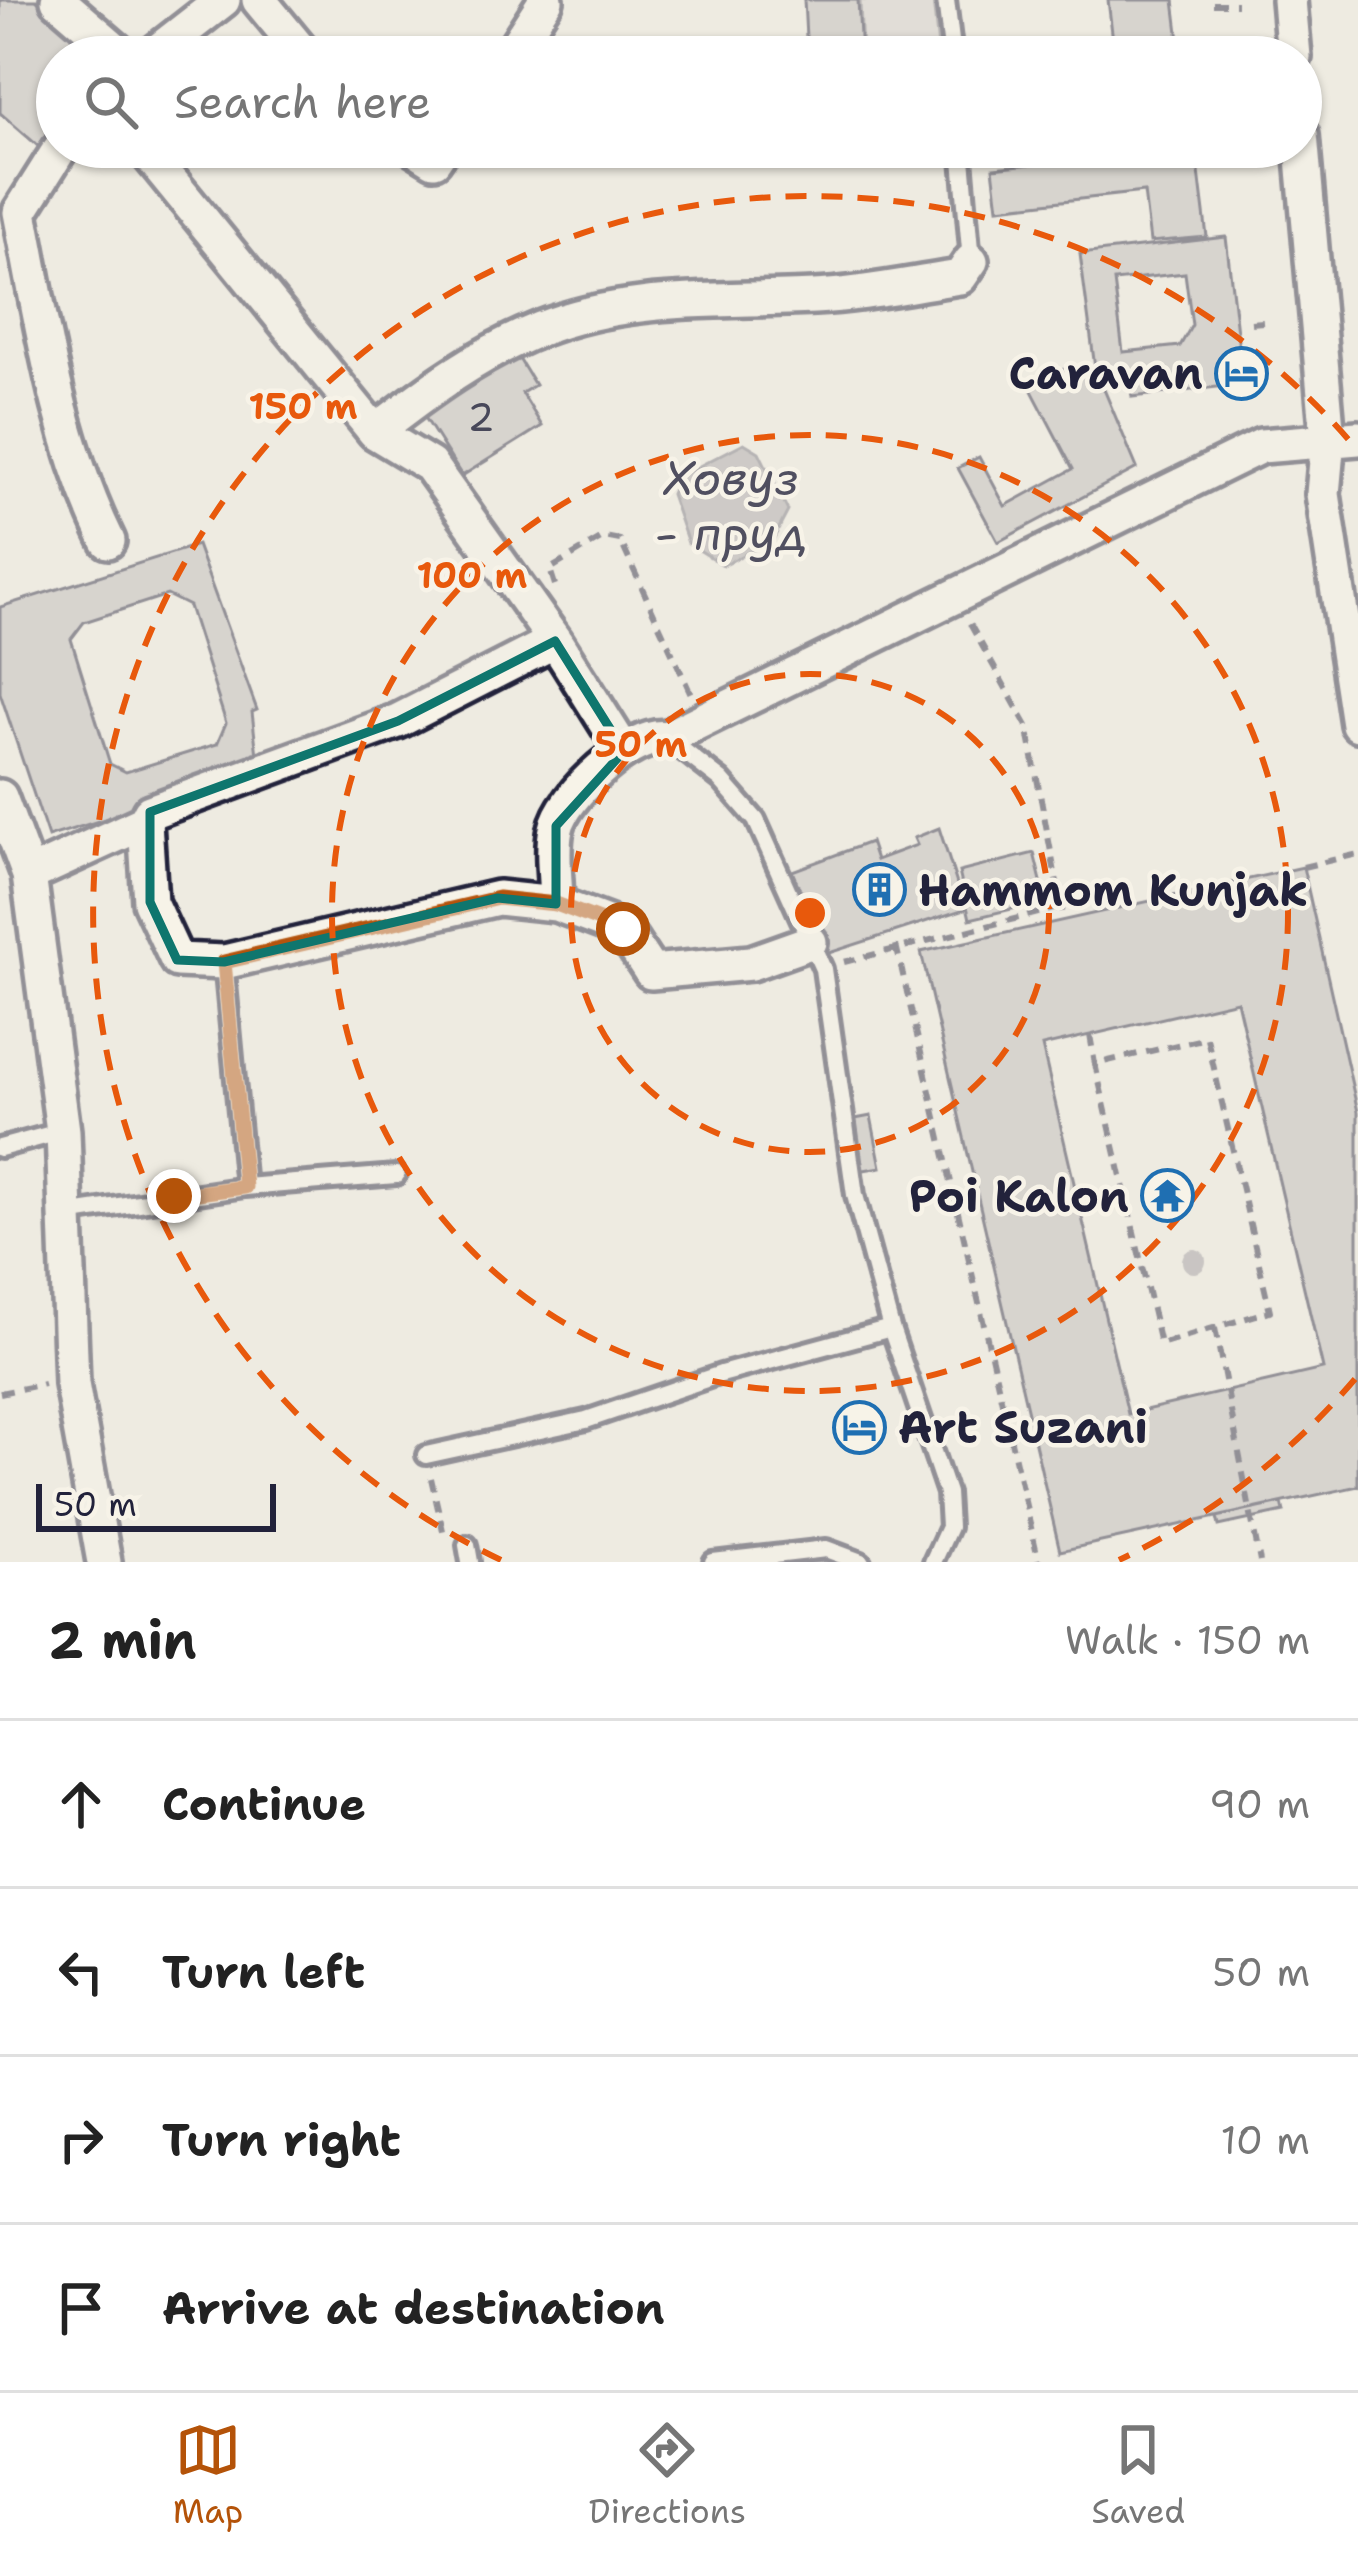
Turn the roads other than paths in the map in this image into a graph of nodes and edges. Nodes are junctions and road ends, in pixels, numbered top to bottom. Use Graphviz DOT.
graph roads {
  1 [pos="58,0"];
  2 [pos="223,0"];
  3 [pos="259,0"];
  4 [pos="546,0"];
  5 [pos="946,0"];
  6 [pos="1289,0"];
  7 [pos="100,36"];
  8 [pos="177,36"];
  9 [pos="289,36"];
  10 [pos="522,36"];
  11 [pos="950,36"];
  12 [pos="1292,36"];
  13 [pos="48,168"];
  14 [pos="160,168"];
  15 [pos="963,168"];
  16 [pos="1306,168"];
  17 [pos="971,260"];
  18 [pos="375,432"];
  19 [pos="1343,438"];
  20 [pos="108,541"];
  21 [pos="555,641"];
  22 [pos="1358,724"];
  23 [pos="666,738"];
  24 [pos="624,751"];
  25 [pos="0,797"];
  26 [pos="145,822"];
  27 [pos="29,875"];
  28 [pos="556,904"];
  29 [pos="816,955"];
  30 [pos="224,962"];
  31 [pos="63,1131"];
  32 [pos="0,1148"];
  33 [pos="396,1175"];
  34 [pos="245,1187"];
  35 [pos="66,1214"];
  36 [pos="891,1328"];
  37 [pos="426,1455"];
  38 [pos="104,1562"];
  39 [pos="713,1562"];
  40 [pos="861,1562"];
  41 [pos="933,1562"];
  1 -- 7 [label="street"];
  2 -- 8 [label="street"];
  3 -- 9 [label="street"];
  4 -- 10 [label="street"];
  5 -- 11 [label="lane"];
  6 -- 12 [label="street"];
  13 -- 20 [label="street"];
  14 -- 18 [label="street"];
  15 -- 17 [label="lane"];
  16 -- 19 [label="street"];
  17 -- 18 [label="street"];
  18 -- 21 [label="street"];
  19 -- 22 [label="street"];
  19 -- 23 [label="street"];
  21 -- 24 [label="street"];
  21 -- 26 [label="street"];
  23 -- 24 [label="street"];
  23 -- 29 [label="lane"];
  24 -- 28 [label="street"];
  25 -- 27 [label="street"];
  26 -- 27 [label="street"];
  26 -- 30 [label="street"];
  27 -- 31 [label="street"];
  28 -- 29 [label="street"];
  28 -- 30 [label="street"];
  29 -- 36 [label="lane"];
  30 -- 34 [label="lane"];
  31 -- 32 [label="lane"];
  31 -- 35 [label="street"];
  33 -- 34 [label="lane"];
  34 -- 35 [label="lane"];
  35 -- 38 [label="street"];
  36 -- 37 [label="lane"];
  36 -- 41 [label="lane"];
  39 -- 40 [label="lane"];
}
